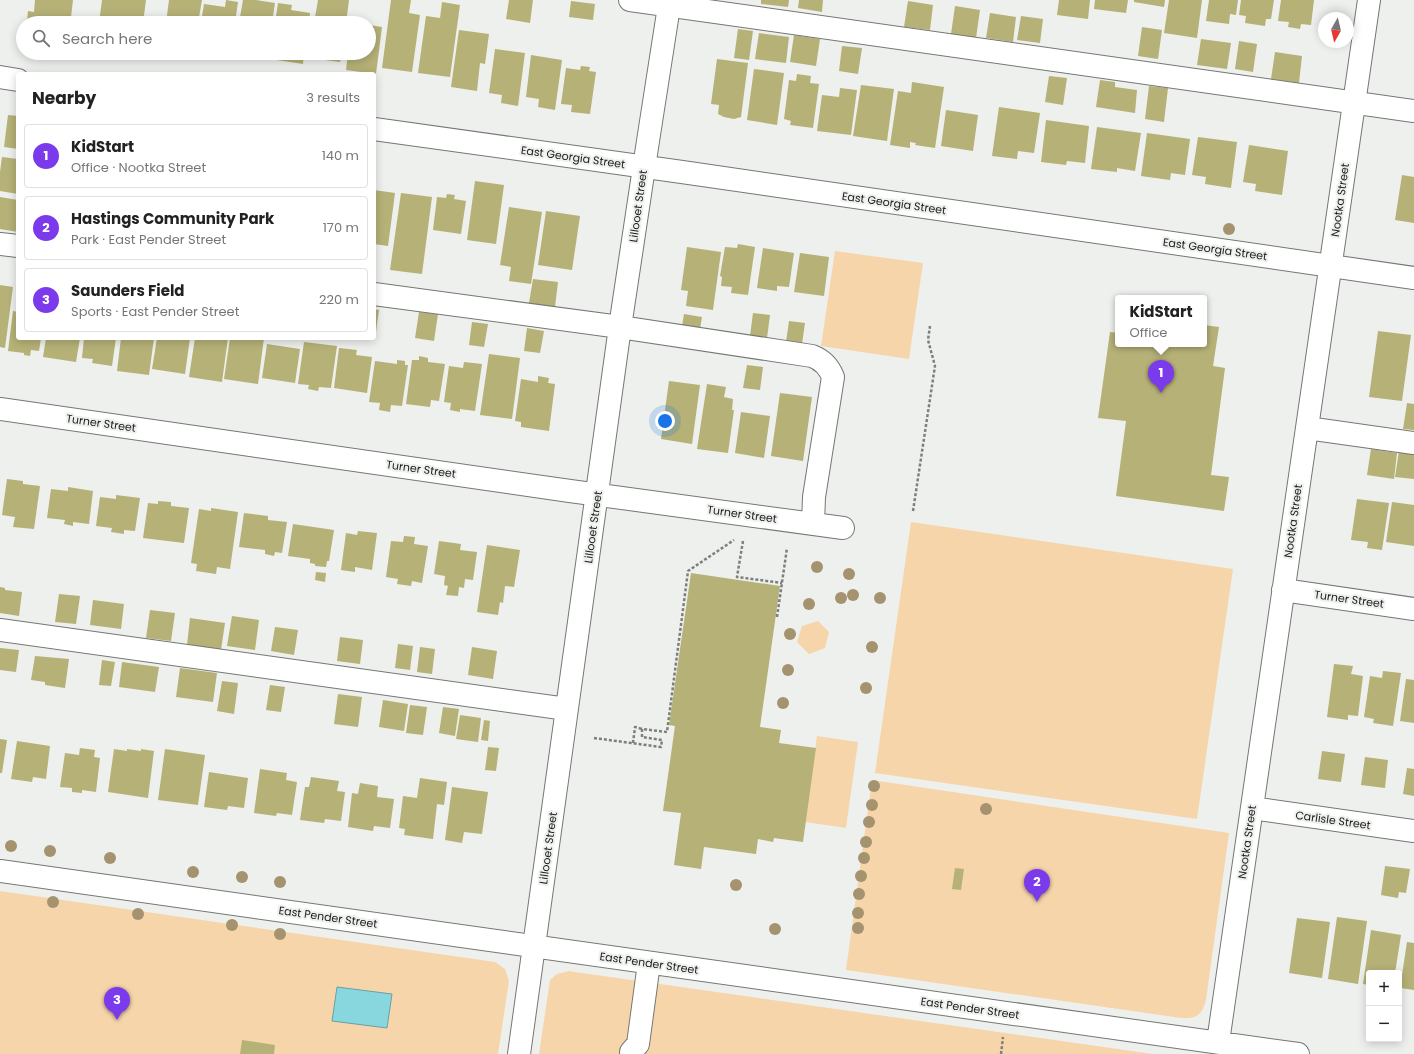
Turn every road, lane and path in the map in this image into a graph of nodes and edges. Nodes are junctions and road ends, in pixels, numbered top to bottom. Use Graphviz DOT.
graph roads {
  1 [pos="630,0"];
  2 [pos="1369,0"];
  3 [pos="670,3"];
  4 [pos="0,78"];
  5 [pos="16,80"];
  6 [pos="1354,103"];
  7 [pos="1414,111"];
  8 [pos="376,129"];
  9 [pos="644,167"];
  10 [pos="0,244"];
  11 [pos="16,246"];
  12 [pos="1331,266"];
  13 [pos="1414,278"];
  14 [pos="376,294"];
  15 [pos="930,326"];
  16 [pos="620,327"];
  17 [pos="0,409"];
  18 [pos="1307,428"];
  19 [pos="1414,443"];
  20 [pos="597,494"];
  21 [pos="913,511"];
  22 [pos="813,524"];
  23 [pos="843,528"];
  24 [pos="734,540"];
  25 [pos="743,541"];
  26 [pos="788,548"];
  27 [pos="782,583"];
  28 [pos="1283,590"];
  29 [pos="1414,609"];
  30 [pos="777,617"];
  31 [pos="0,630"];
  32 [pos="567,709"];
  33 [pos="642,728"];
  34 [pos="594,738"];
  35 [pos="633,744"];
  36 [pos="1252,808"];
  37 [pos="1414,831"];
  38 [pos="0,871"];
  39 [pos="534,947"];
  40 [pos="649,963"];
  41 [pos="1218,1042"];
  42 [pos="631,1052"];
  43 [pos="519,1054"];
  44 [pos="1298,1054"];
  1 -- 3 [label="street"];
  2 -- 6 [label="street, Nootka Street"];
  3 -- 6 [label="street"];
  3 -- 9 [label="street, Lillooet Street"];
  4 -- 5 [label="street"];
  6 -- 7 [label="street"];
  6 -- 12 [label="street, Nootka Street"];
  8 -- 9 [label="street, East Georgia Street"];
  9 -- 12 [label="street, East Georgia Street"];
  9 -- 16 [label="street, Lillooet Street"];
  10 -- 11 [label="street"];
  12 -- 13 [label="street, East Georgia Street"];
  12 -- 18 [label="street, Nootka Street"];
  14 -- 16 [label="street"];
  15 -- 21 [label="path"];
  16 -- 20 [label="street, Lillooet Street"];
  16 -- 22 [label="street"];
  17 -- 20 [label="street, Turner Street"];
  18 -- 19 [label="street"];
  18 -- 28 [label="street, Nootka Street"];
  20 -- 22 [label="street, Turner Street"];
  20 -- 32 [label="street, Lillooet Street"];
  22 -- 23 [label="street, Turner Street"];
  24 -- 33 [label="path"];
  25 -- 27 [label="path"];
  26 -- 27 [label="path"];
  27 -- 30 [label="path"];
  28 -- 29 [label="street, Turner Street"];
  28 -- 36 [label="street, Nootka Street"];
  31 -- 32 [label="street"];
  32 -- 39 [label="street, Lillooet Street"];
  33 -- 35 [label="path"];
  33 -- 35 [label="path"];
  34 -- 35 [label="path"];
  36 -- 37 [label="street, Carlisle Street"];
  36 -- 41 [label="street, Nootka Street"];
  38 -- 39 [label="street, East Pender Street"];
  39 -- 40 [label="street, East Pender Street"];
  39 -- 43 [label="street, Lillooet Street"];
  40 -- 41 [label="street, East Pender Street"];
  40 -- 42 [label="street"];
  41 -- 44 [label="street, East Pender Street"];
}
